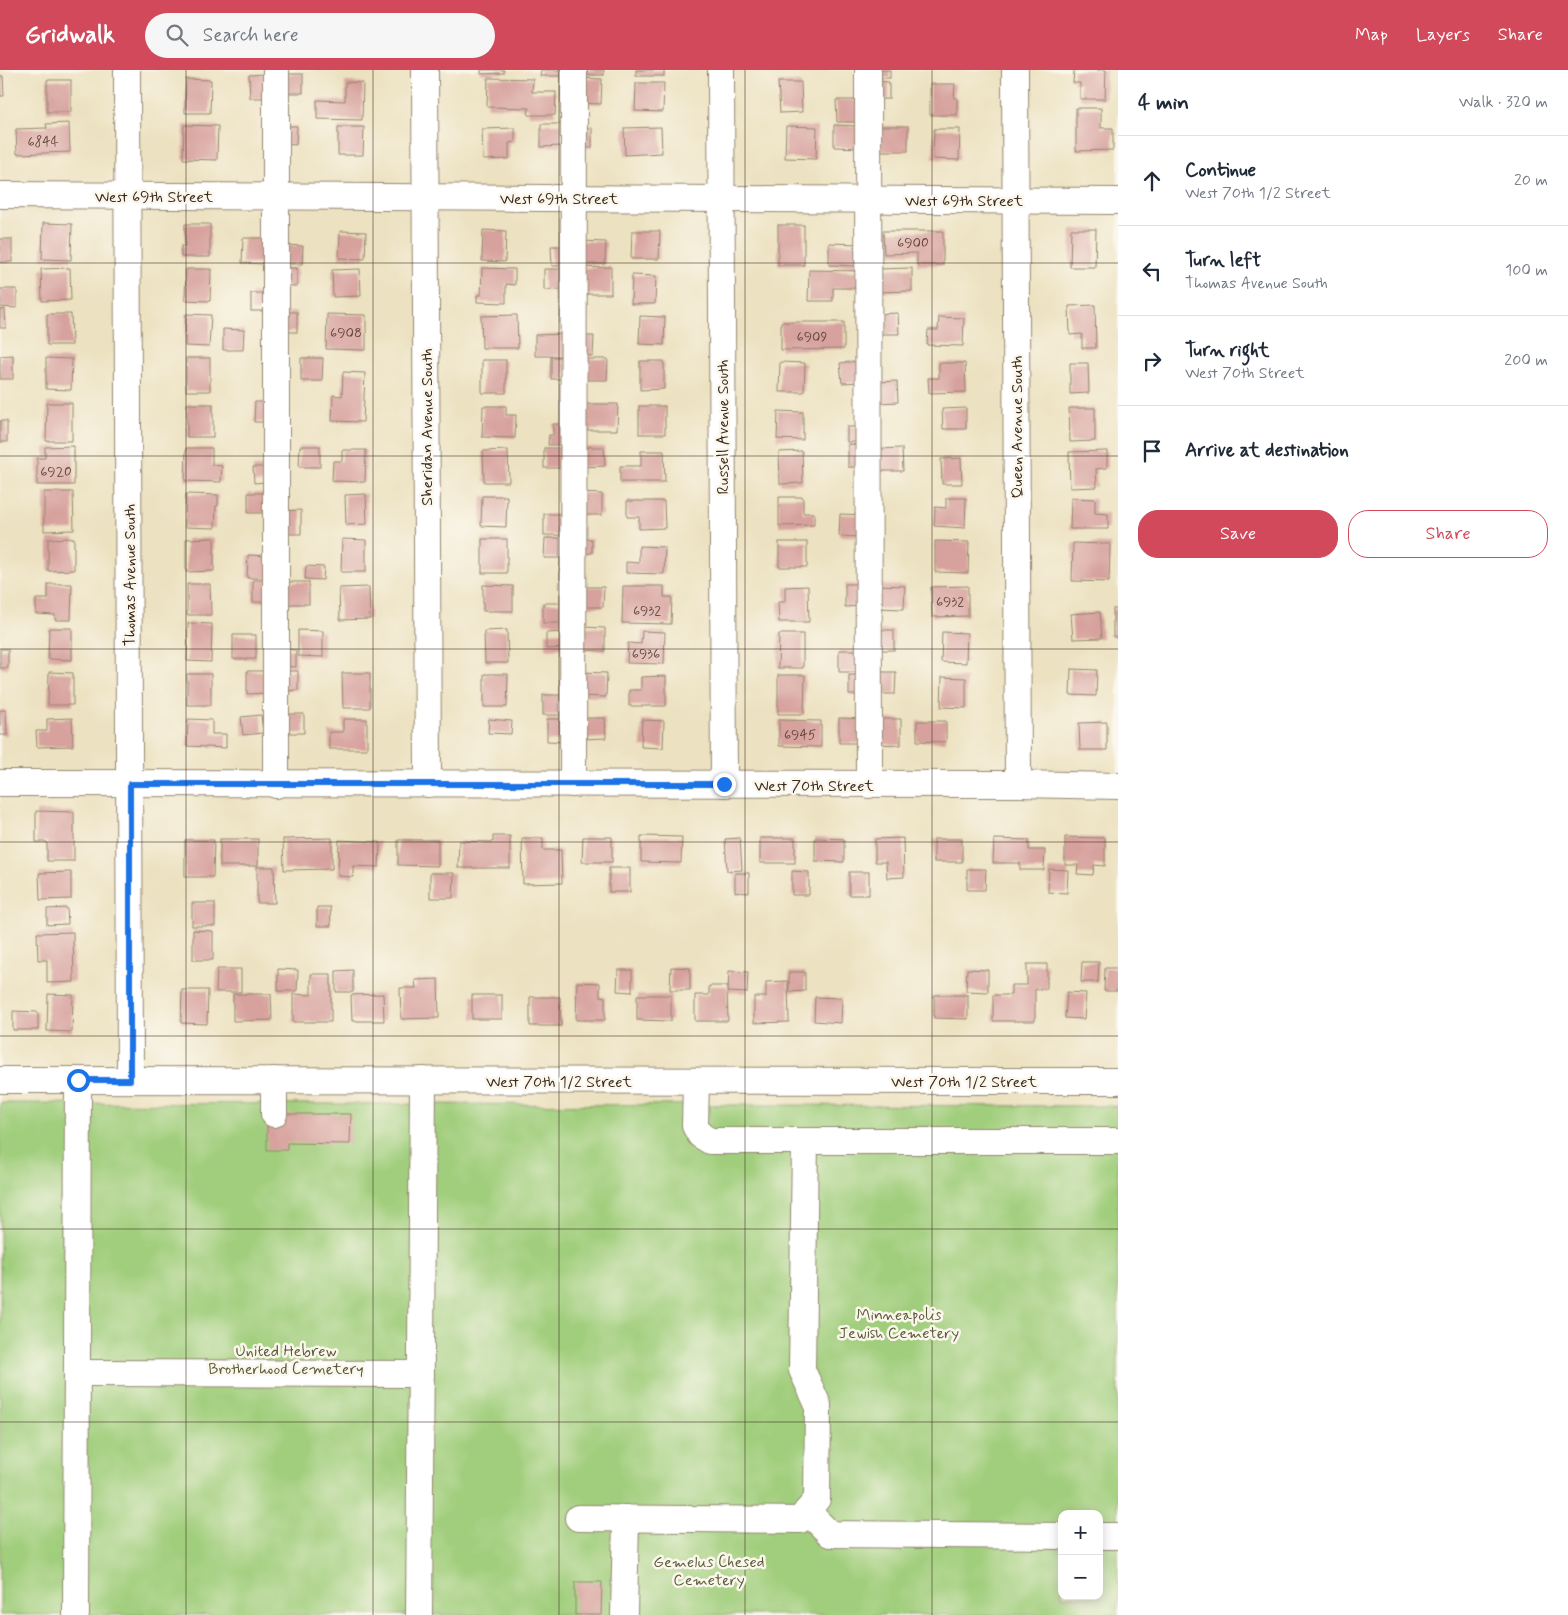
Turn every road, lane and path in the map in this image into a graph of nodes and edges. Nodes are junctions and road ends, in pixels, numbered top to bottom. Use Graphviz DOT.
graph roads {
  1 [pos="127,70"];
  2 [pos="276,70"];
  3 [pos="425,70"];
  4 [pos="574,70"];
  5 [pos="721,70"];
  6 [pos="868,70"];
  7 [pos="1015,70"];
  8 [pos="0,196"];
  9 [pos="128,197"];
  10 [pos="276,197"];
  11 [pos="426,197"];
  12 [pos="575,198"];
  13 [pos="721,198"];
  14 [pos="869,200"];
  15 [pos="1015,201"];
  16 [pos="1118,201"];
  17 [pos="0,784"];
  18 [pos="130,784"];
  19 [pos="428,784"];
  20 [pos="573,784"];
  21 [pos="724,784"];
  22 [pos="1018,784"];
  23 [pos="276,785"];
  24 [pos="869,785"];
  25 [pos="1118,786"];
  26 [pos="0,1080"];
  27 [pos="78,1080"];
  28 [pos="130,1080"];
  29 [pos="274,1080"];
  30 [pos="423,1080"];
  31 [pos="696,1081"];
  32 [pos="1118,1081"];
  33 [pos="274,1114"];
  34 [pos="805,1141"];
  35 [pos="1118,1141"];
  36 [pos="77,1374"];
  37 [pos="421,1374"];
  38 [pos="807,1511"];
  39 [pos="578,1518"];
  40 [pos="626,1518"];
  41 [pos="1058,1536"];
  42 [pos="1103,1536"];
  43 [pos="1118,1536"];
  44 [pos="76,1615"];
  45 [pos="419,1615"];
  46 [pos="624,1615"];
  1 -- 9 [label="street, Thomas Avenue South"];
  2 -- 10 [label="street"];
  3 -- 11 [label="street, Sheridan Avenue South"];
  4 -- 12 [label="street"];
  5 -- 13 [label="street, Russell Avenue South"];
  6 -- 14 [label="street"];
  7 -- 15 [label="street, Queen Avenue South"];
  8 -- 9 [label="street, West 69th Street"];
  9 -- 10 [label="street, West 69th Street"];
  9 -- 18 [label="street, Thomas Avenue South"];
  10 -- 11 [label="street, West 69th Street"];
  10 -- 23 [label="street"];
  11 -- 12 [label="street, West 69th Street"];
  11 -- 19 [label="street, Sheridan Avenue South"];
  12 -- 13 [label="street, West 69th Street"];
  12 -- 20 [label="street"];
  13 -- 14 [label="street, West 69th Street"];
  13 -- 21 [label="street, Russell Avenue South"];
  14 -- 15 [label="street, West 69th Street"];
  14 -- 24 [label="street"];
  15 -- 16 [label="street, West 69th Street"];
  15 -- 22 [label="street, Queen Avenue South"];
  17 -- 18 [label="street, West 70th Street"];
  18 -- 23 [label="street, West 70th Street"];
  18 -- 28 [label="street, Thomas Avenue South"];
  19 -- 20 [label="street, West 70th Street"];
  19 -- 23 [label="street, West 70th Street"];
  20 -- 21 [label="street, West 70th Street"];
  21 -- 24 [label="street, West 70th Street"];
  22 -- 24 [label="street, West 70th Street"];
  22 -- 25 [label="street, West 70th Street"];
  26 -- 27 [label="street, West 70th 1/2 Street"];
  27 -- 28 [label="street, West 70th 1/2 Street"];
  27 -- 36 [label="street"];
  28 -- 29 [label="street, West 70th 1/2 Street"];
  29 -- 30 [label="street, West 70th 1/2 Street"];
  29 -- 33 [label="street"];
  30 -- 31 [label="street, West 70th 1/2 Street"];
  30 -- 37 [label="street"];
  31 -- 32 [label="street, West 70th 1/2 Street"];
  31 -- 34 [label="street"];
  34 -- 35 [label="street"];
  34 -- 38 [label="street"];
  36 -- 37 [label="street"];
  36 -- 44 [label="street"];
  37 -- 45 [label="street"];
  38 -- 40 [label="street"];
  38 -- 41 [label="street"];
  39 -- 40 [label="street"];
  40 -- 46 [label="street"];
  42 -- 43 [label="street"];
}
